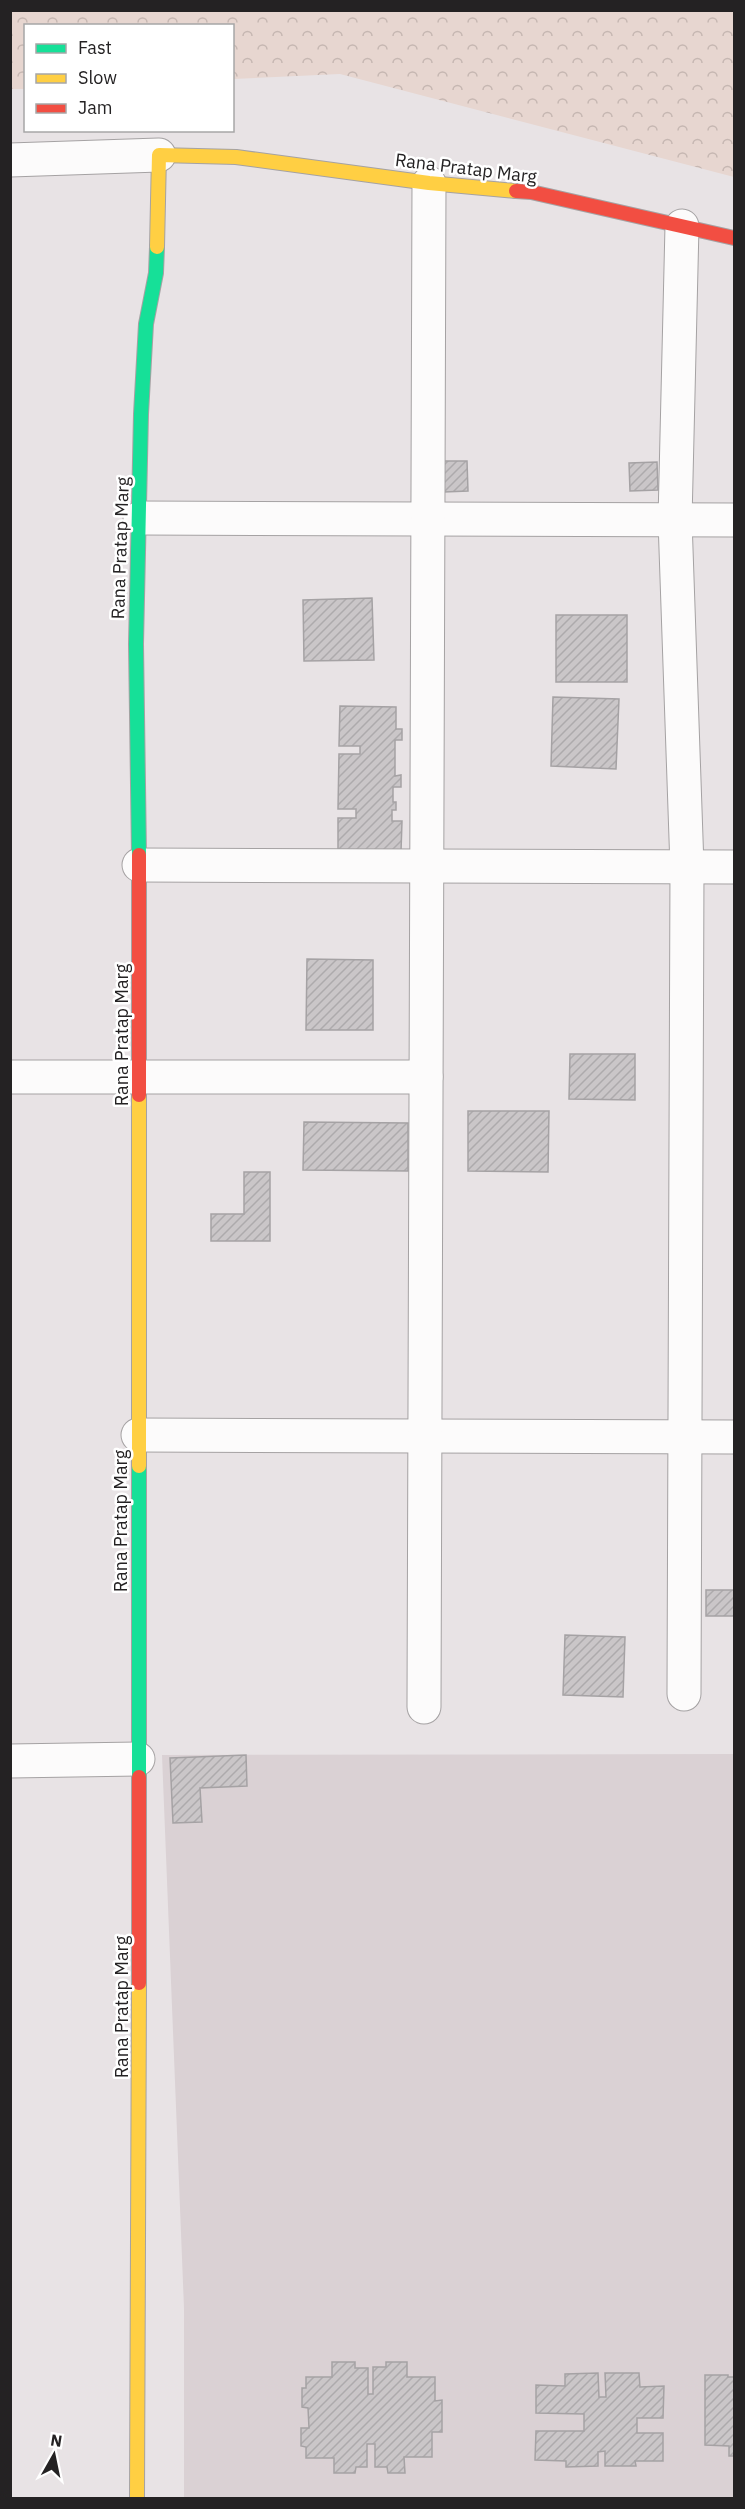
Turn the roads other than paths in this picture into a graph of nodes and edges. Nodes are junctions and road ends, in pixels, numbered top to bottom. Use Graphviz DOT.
graph roads {
  1 [pos="159,155"];
  2 [pos="10,160"];
  3 [pos="429,183"];
  4 [pos="682,226"];
  5 [pos="735,238"];
  6 [pos="140,518"];
  7 [pos="428,519"];
  8 [pos="675,520"];
  9 [pos="735,520"];
  10 [pos="140,864"];
  11 [pos="427,866"];
  12 [pos="687,867"];
  13 [pos="735,867"];
  14 [pos="10,1077"];
  15 [pos="139,1077"];
  16 [pos="426,1077"];
  17 [pos="138,1435"];
  18 [pos="426,1436"];
  19 [pos="685,1437"];
  20 [pos="735,1437"];
  21 [pos="684,1694"];
  22 [pos="424,1707"];
  23 [pos="138,1759"];
  24 [pos="10,1761"];
  25 [pos="137,2499"];
  1 -- 2 [label="street"];
  1 -- 3 [label="street, Rana Pratap Marg"];
  1 -- 6 [label="street, Rana Pratap Marg"];
  3 -- 4 [label="street, Rana Pratap Marg"];
  3 -- 7 [label="street"];
  4 -- 5 [label="street, Rana Pratap Marg"];
  4 -- 8 [label="street"];
  6 -- 7 [label="street"];
  6 -- 10 [label="street, Rana Pratap Marg"];
  7 -- 8 [label="street"];
  7 -- 11 [label="street"];
  8 -- 9 [label="street"];
  8 -- 12 [label="street"];
  10 -- 11 [label="street"];
  10 -- 15 [label="street, Rana Pratap Marg"];
  11 -- 12 [label="street"];
  11 -- 16 [label="street"];
  12 -- 13 [label="street"];
  12 -- 19 [label="street"];
  14 -- 15 [label="street"];
  15 -- 16 [label="street"];
  15 -- 17 [label="street, Rana Pratap Marg"];
  16 -- 18 [label="street"];
  17 -- 18 [label="street"];
  17 -- 23 [label="street, Rana Pratap Marg"];
  18 -- 19 [label="street"];
  18 -- 22 [label="street"];
  19 -- 20 [label="street"];
  19 -- 21 [label="street"];
  23 -- 24 [label="street"];
  23 -- 25 [label="street, Rana Pratap Marg"];
}
